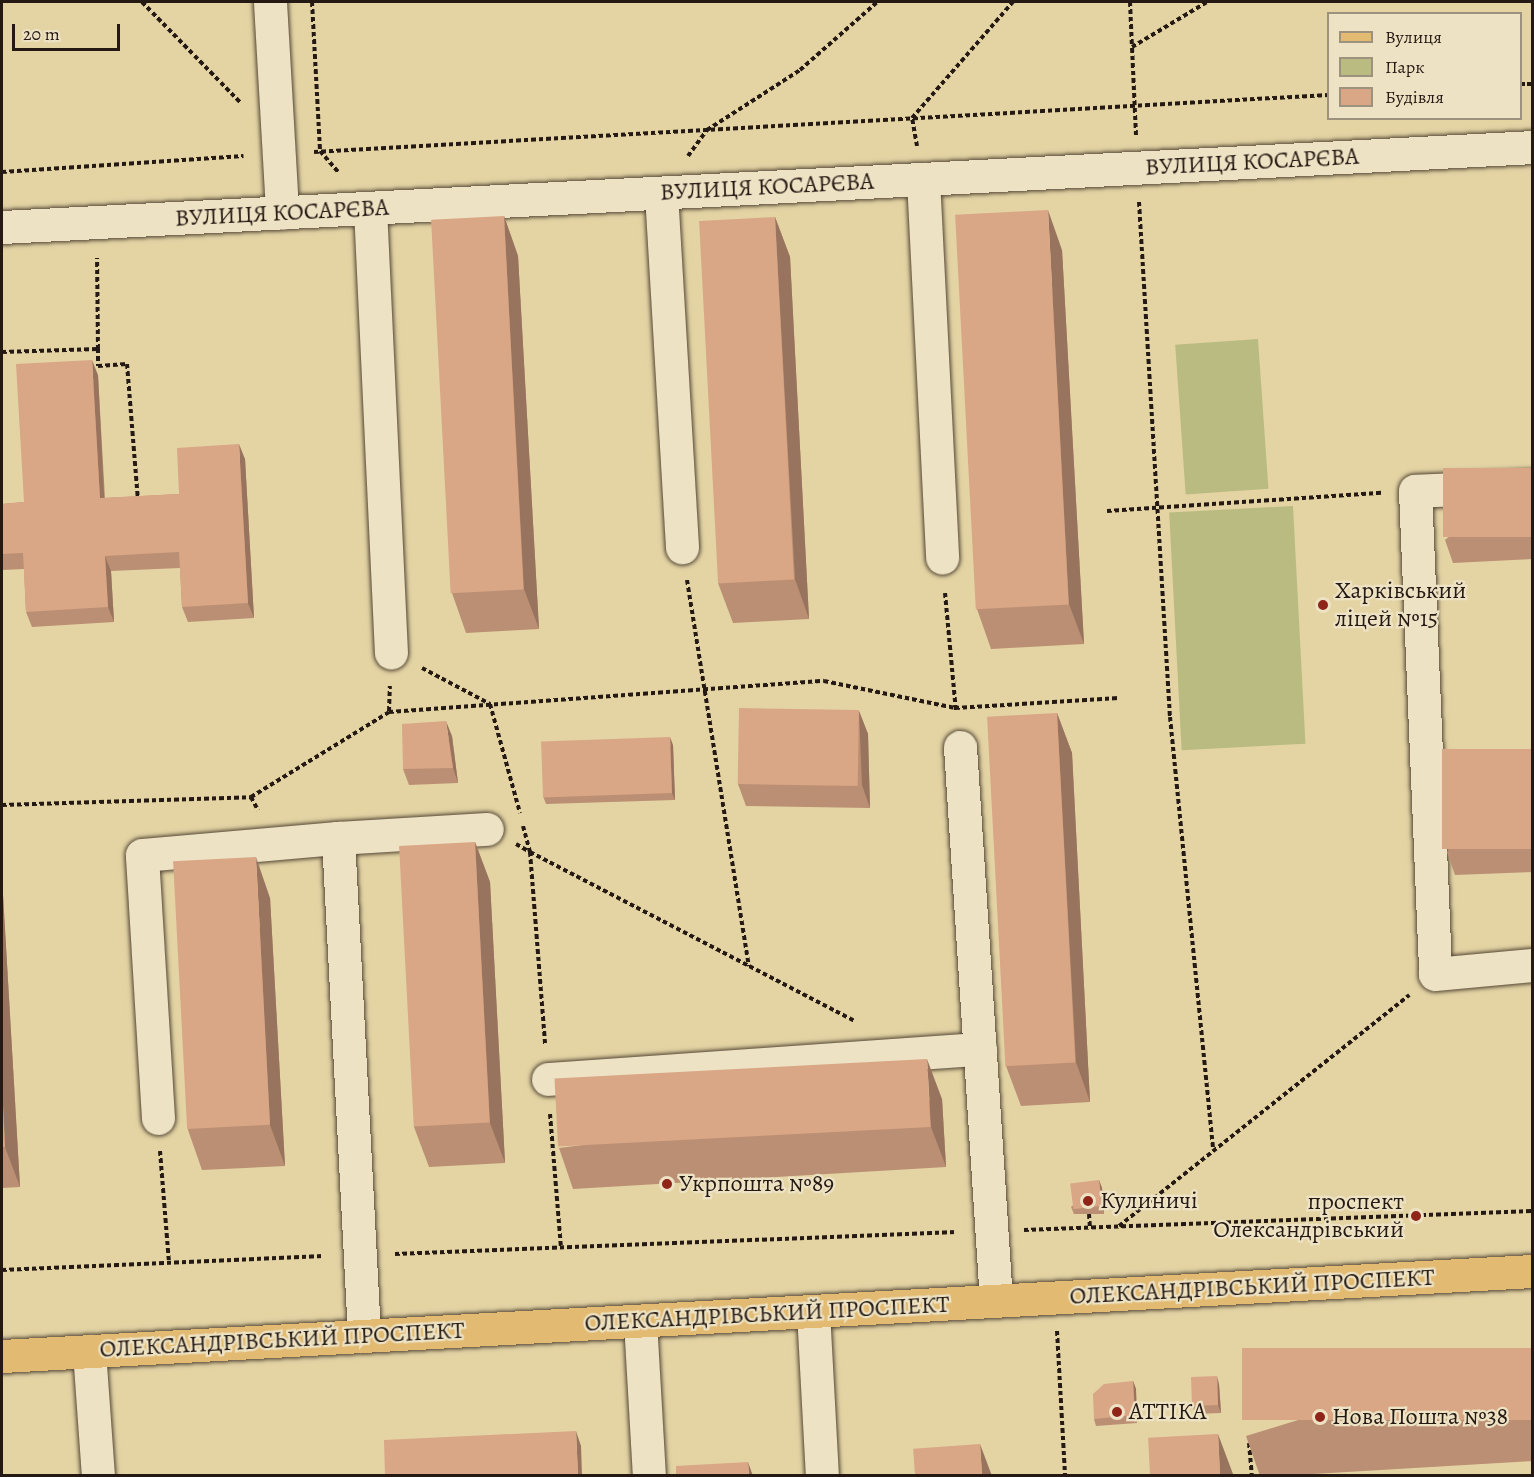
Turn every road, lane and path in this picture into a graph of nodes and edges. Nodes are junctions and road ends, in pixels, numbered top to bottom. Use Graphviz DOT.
graph roads {
  1 [pos="142,2"];
  2 [pos="270,2"];
  3 [pos="312,2"];
  4 [pos="877,2"];
  5 [pos="1013,2"];
  6 [pos="1130,2"];
  7 [pos="1207,2"];
  8 [pos="1132,46"];
  9 [pos="1327,95"];
  10 [pos="242,105"];
  11 [pos="1134,106"];
  12 [pos="912,118"];
  13 [pos="707,129"];
  14 [pos="1533,147"];
  15 [pos="320,151"];
  16 [pos="279,153"];
  17 [pos="1137,168"];
  18 [pos="2,172"];
  19 [pos="923,179"];
  20 [pos="661,193"];
  21 [pos="370,208"];
  22 [pos="282,213"];
  23 [pos="2,227"];
  24 [pos="97,252"];
  25 [pos="98,349"];
  26 [pos="2,352"];
  27 [pos="1533,486"];
  28 [pos="1415,491"];
  29 [pos="138,502"];
  30 [pos="1107,511"];
  31 [pos="682,547"];
  32 [pos="942,558"];
  33 [pos="391,652"];
  34 [pos="702,690"];
  35 [pos="1119,698"];
  36 [pos="490,704"];
  37 [pos="955,708"];
  38 [pos="960,747"];
  39 [pos="2,805"];
  40 [pos="487,829"];
  41 [pos="338,838"];
  42 [pos="1533,965"];
  43 [pos="749,966"];
  44 [pos="1435,974"];
  45 [pos="863,1026"];
  46 [pos="980,1049"];
  47 [pos="548,1079"];
  48 [pos="158,1118"];
  49 [pos="1213,1149"];
  50 [pos="1533,1211"];
  51 [pos="1089,1214"];
  52 [pos="1119,1227"];
  53 [pos="1090,1228"];
  54 [pos="991,1231"];
  55 [pos="360,1255"];
  56 [pos="170,1262"];
  57 [pos="2,1270"];
  58 [pos="1533,1271"];
  59 [pos="1055,1298"];
  60 [pos="996,1301"];
  61 [pos="813,1311"];
  62 [pos="639,1321"];
  63 [pos="364,1336"];
  64 [pos="88,1351"];
  65 [pos="2,1356"];
  66 [pos="1248,1429"];
  67 [pos="98,1476"];
  68 [pos="649,1476"];
  69 [pos="822,1476"];
  70 [pos="1065,1476"];
  71 [pos="1252,1476"];
  1 -- 10 [label="path"];
  2 -- 16 [label="street"];
  3 -- 15 [label="path"];
  4 -- 13 [label="path"];
  5 -- 12 [label="path"];
  6 -- 8 [label="path"];
  7 -- 8 [label="path"];
  8 -- 11 [label="path"];
  9 -- 11 [label="path"];
  11 -- 12 [label="path"];
  11 -- 17 [label="path"];
  12 -- 13 [label="path"];
  12 -- 19 [label="path"];
  13 -- 15 [label="path"];
  13 -- 20 [label="path"];
  14 -- 17 [label="street, ВУЛИЦЯ КОСАРЄВА"];
  15 -- 16 [label="path"];
  16 -- 18 [label="path"];
  16 -- 22 [label="street"];
  17 -- 19 [label="street, ВУЛИЦЯ КОСАРЄВА"];
  17 -- 49 [label="path"];
  19 -- 20 [label="street, ВУЛИЦЯ КОСАРЄВА"];
  19 -- 32 [label="street"];
  20 -- 21 [label="street, ВУЛИЦЯ КОСАРЄВА"];
  20 -- 31 [label="street"];
  21 -- 22 [label="street, ВУЛИЦЯ КОСАРЄВА"];
  21 -- 33 [label="street"];
  22 -- 23 [label="street, ВУЛИЦЯ КОСАРЄВА"];
  24 -- 25 [label="path"];
  25 -- 26 [label="path"];
  25 -- 29 [label="path"];
  27 -- 28 [label="street"];
  28 -- 30 [label="path"];
  28 -- 44 [label="street"];
  31 -- 34 [label="path"];
  32 -- 37 [label="path"];
  33 -- 36 [label="path"];
  34 -- 36 [label="path"];
  34 -- 37 [label="path"];
  34 -- 43 [label="path"];
  35 -- 37 [label="path"];
  36 -- 39 [label="path"];
  36 -- 43 [label="path"];
  37 -- 38 [label="path"];
  38 -- 46 [label="street"];
  40 -- 41 [label="street"];
  41 -- 48 [label="street"];
  41 -- 55 [label="street"];
  42 -- 44 [label="street"];
  43 -- 45 [label="path"];
  44 -- 49 [label="path"];
  46 -- 47 [label="street"];
  46 -- 54 [label="street"];
  48 -- 56 [label="path"];
  49 -- 52 [label="path"];
  50 -- 52 [label="path"];
  51 -- 53 [label="path"];
  52 -- 53 [label="path"];
  53 -- 54 [label="path"];
  54 -- 55 [label="path"];
  54 -- 60 [label="street"];
  55 -- 56 [label="path"];
  55 -- 63 [label="street"];
  56 -- 57 [label="path"];
  58 -- 59 [label="main road, ОЛЕКСАНДРІВСЬКИЙ ПРОСПЕКТ"];
  59 -- 60 [label="main road, ОЛЕКСАНДРІВСЬКИЙ ПРОСПЕКТ"];
  59 -- 70 [label="path"];
  60 -- 61 [label="main road, ОЛЕКСАНДРІВСЬКИЙ ПРОСПЕКТ"];
  61 -- 62 [label="main road, ОЛЕКСАНДРІВСЬКИЙ ПРОСПЕКТ"];
  61 -- 69 [label="street"];
  62 -- 63 [label="main road, ОЛЕКСАНДРІВСЬКИЙ ПРОСПЕКТ"];
  62 -- 68 [label="street"];
  63 -- 64 [label="main road, ОЛЕКСАНДРІВСЬКИЙ ПРОСПЕКТ"];
  64 -- 65 [label="main road, ОЛЕКСАНДРІВСЬКИЙ ПРОСПЕКТ"];
  64 -- 67 [label="street"];
  66 -- 71 [label="path"];
}
